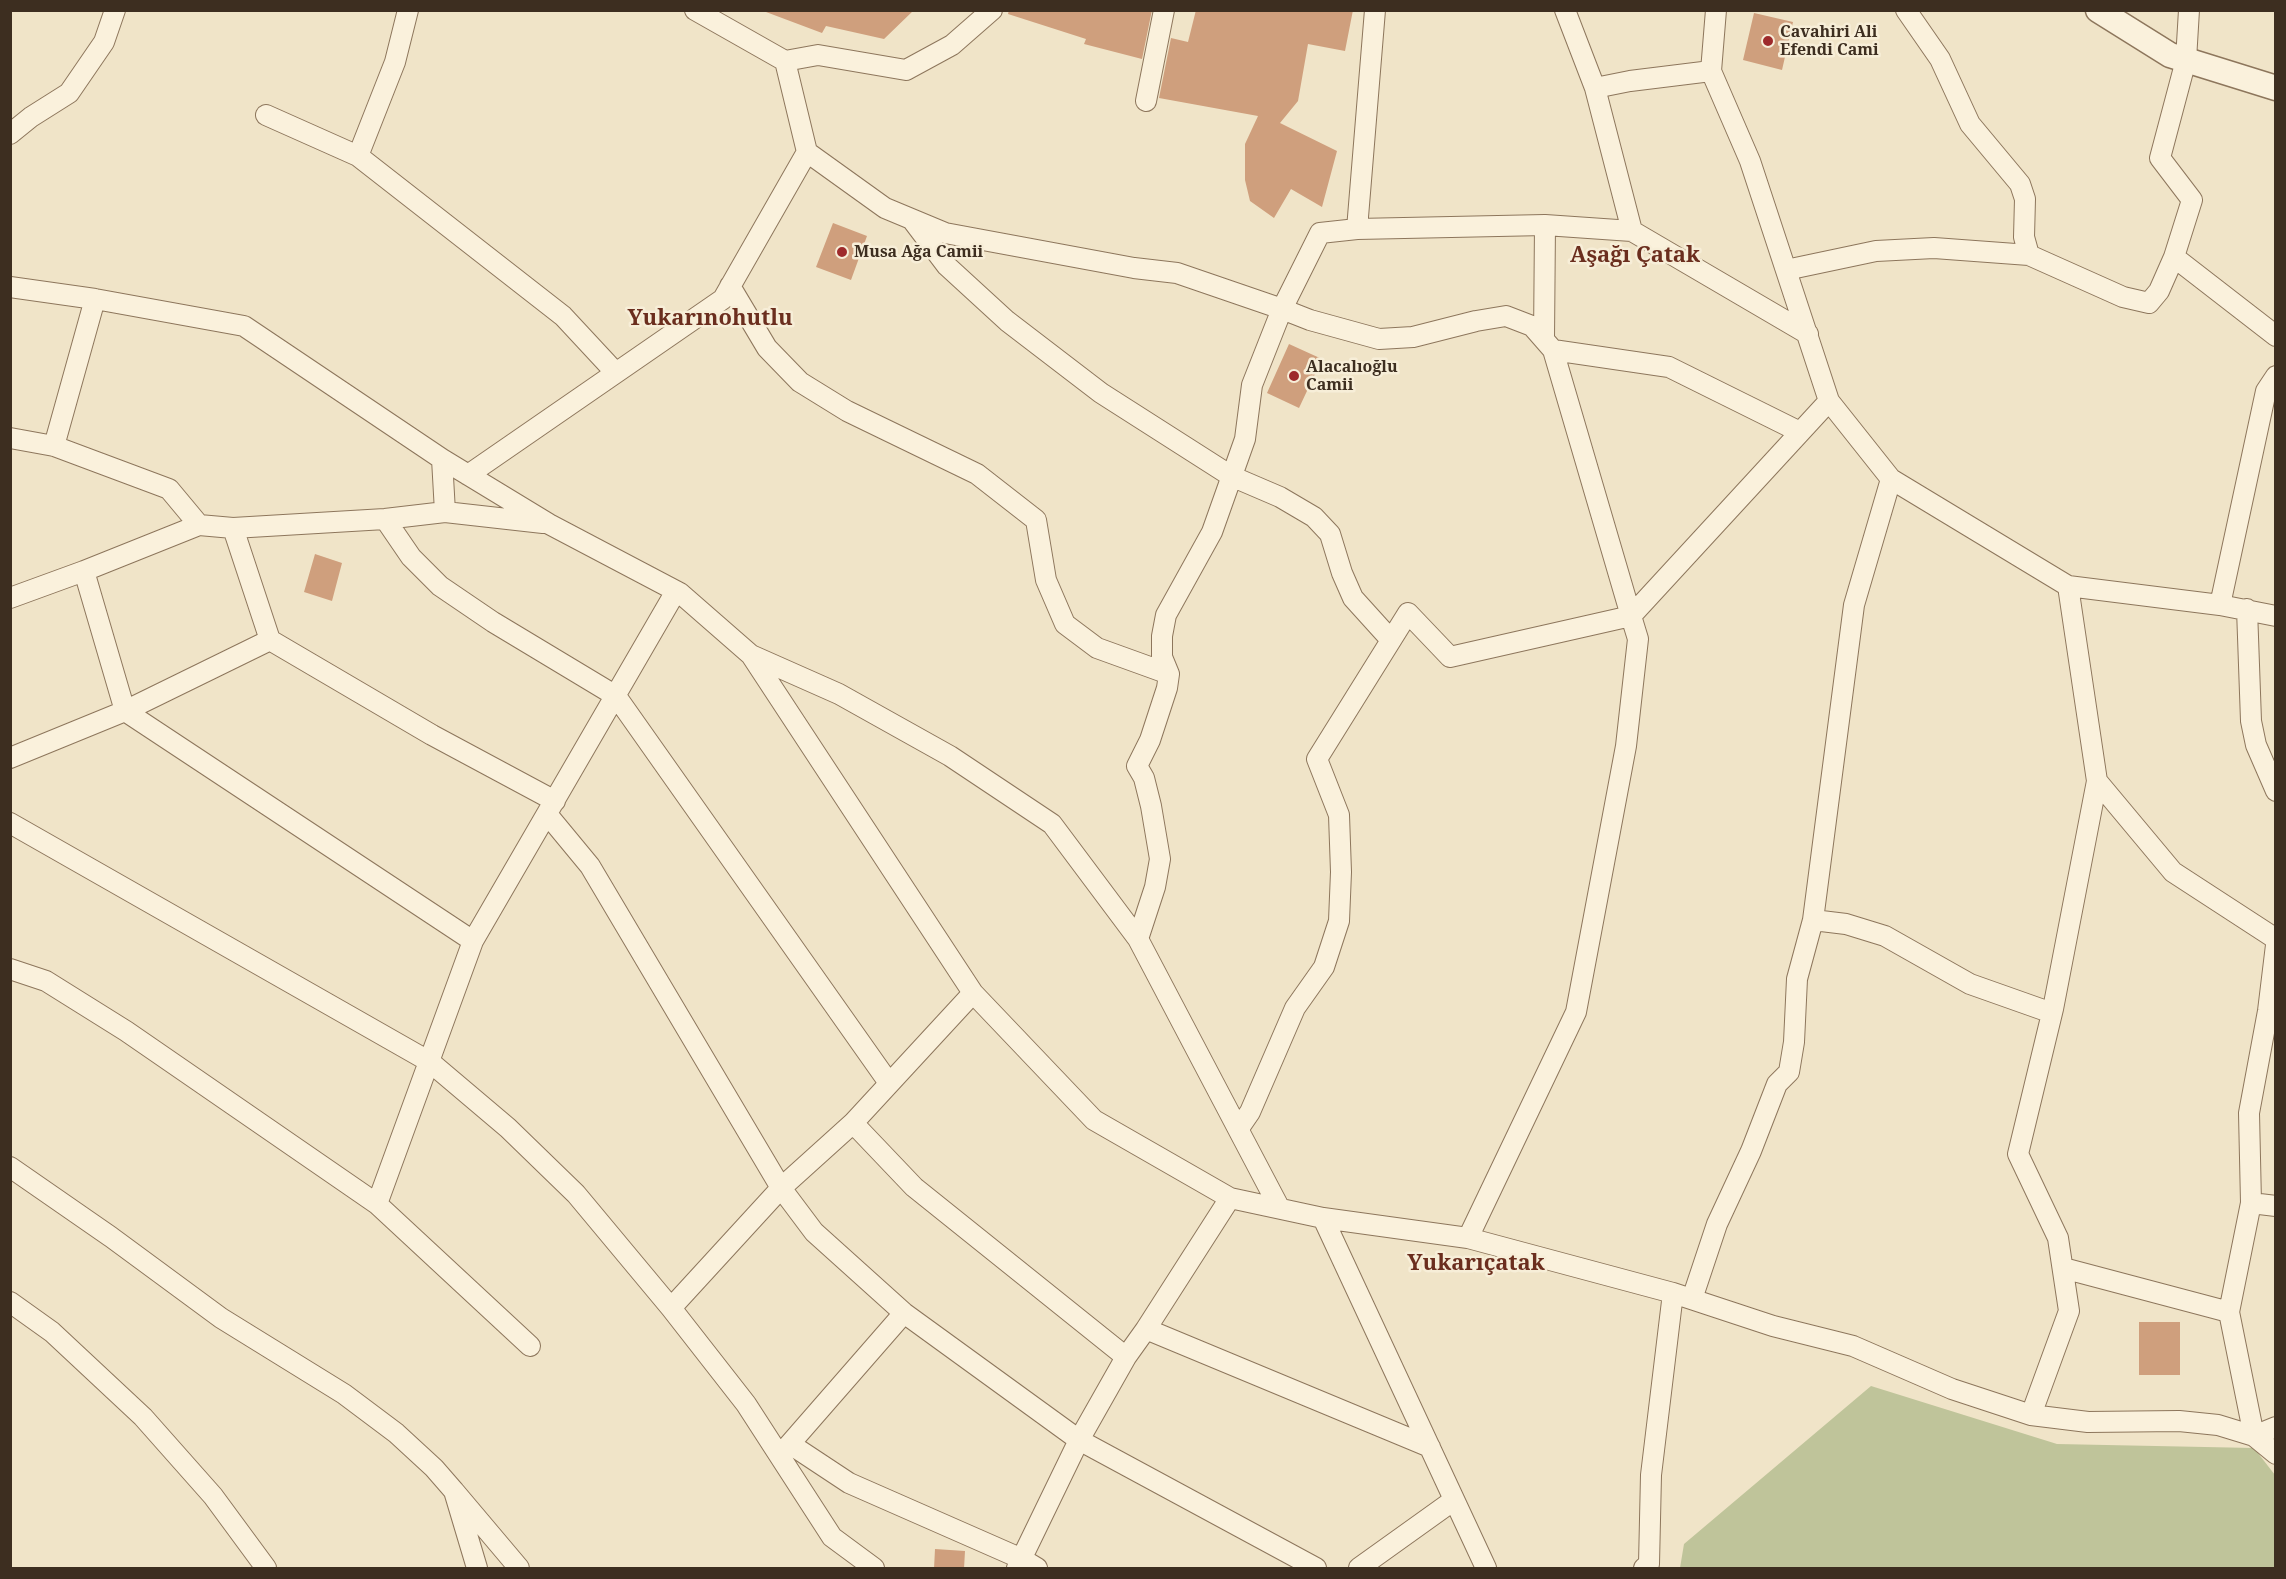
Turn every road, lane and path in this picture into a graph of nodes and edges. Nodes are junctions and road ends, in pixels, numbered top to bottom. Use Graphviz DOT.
graph roads {
  1 [pos="115,10"];
  2 [pos="408,10"];
  3 [pos="695,10"];
  4 [pos="992,10"];
  5 [pos="1164,10"];
  6 [pos="1375,10"];
  7 [pos="1565,10"];
  8 [pos="1716,10"];
  9 [pos="1906,10"];
  10 [pos="2098,10"];
  11 [pos="2189,10"];
  12 [pos="2186,60"];
  13 [pos="785,61"];
  14 [pos="1711,71"];
  15 [pos="1595,88"];
  16 [pos="2276,88"];
  17 [pos="1146,101"];
  18 [pos="266,115"];
  19 [pos="10,134"];
  20 [pos="807,152"];
  21 [pos="358,156"];
  22 [pos="911,219"];
  23 [pos="1545,225"];
  24 [pos="1357,229"];
  25 [pos="1632,231"];
  26 [pos="2029,255"];
  27 [pos="2174,257"];
  28 [pos="1786,270"];
  29 [pos="10,286"];
  30 [pos="730,286"];
  31 [pos="95,299"];
  32 [pos="1282,309"];
  33 [pos="1808,334"];
  34 [pos="2276,336"];
  35 [pos="1548,344"];
  36 [pos="616,373"];
  37 [pos="2276,376"];
  38 [pos="1829,401"];
  39 [pos="1800,432"];
  40 [pos="10,438"];
  41 [pos="54,446"];
  42 [pos="442,459"];
  43 [pos="468,475"];
  44 [pos="1231,476"];
  45 [pos="1890,480"];
  46 [pos="445,512"];
  47 [pos="385,519"];
  48 [pos="549,524"];
  49 [pos="199,525"];
  50 [pos="233,528"];
  51 [pos="84,571"];
  52 [pos="2068,586"];
  53 [pos="676,591"];
  54 [pos="10,598"];
  55 [pos="2220,605"];
  56 [pos="2247,609"];
  57 [pos="1630,616"];
  58 [pos="2276,616"];
  59 [pos="270,640"];
  60 [pos="1391,640"];
  61 [pos="751,655"];
  62 [pos="1169,674"];
  63 [pos="616,696"];
  64 [pos="125,711"];
  65 [pos="10,758"];
  66 [pos="2097,781"];
  67 [pos="2276,791"];
  68 [pos="551,807"];
  69 [pos="10,823"];
  70 [pos="1813,920"];
  71 [pos="1138,939"];
  72 [pos="2276,939"];
  73 [pos="473,941"];
  74 [pos="2275,956"];
  75 [pos="10,969"];
  76 [pos="972,993"];
  77 [pos="2052,1013"];
  78 [pos="430,1062"];
  79 [pos="889,1083"];
  80 [pos="853,1123"];
  81 [pos="1239,1128"];
  82 [pos="10,1167"];
  83 [pos="782,1188"];
  84 [pos="1230,1198"];
  85 [pos="2251,1203"];
  86 [pos="377,1204"];
  87 [pos="2276,1206"];
  88 [pos="1279,1207"];
  89 [pos="1323,1218"];
  90 [pos="1468,1238"];
  91 [pos="2063,1268"];
  92 [pos="1682,1296"];
  93 [pos="10,1302"];
  94 [pos="671,1308"];
  95 [pos="2229,1312"];
  96 [pos="904,1313"];
  97 [pos="1146,1329"];
  98 [pos="530,1346"];
  99 [pos="1126,1358"];
  100 [pos="2031,1415"];
  101 [pos="2276,1427"];
  102 [pos="2254,1436"];
  103 [pos="1079,1440"];
  104 [pos="1430,1447"];
  105 [pos="785,1449"];
  106 [pos="2276,1454"];
  107 [pos="454,1491"];
  108 [pos="1454,1500"];
  109 [pos="1025,1565"];
  110 [pos="266,1569"];
  111 [pos="477,1569"];
  112 [pos="519,1569"];
  113 [pos="874,1569"];
  114 [pos="1316,1569"];
  115 [pos="1359,1569"];
  116 [pos="1486,1569"];
  117 [pos="1644,1569"];
  1 -- 19 [label="street"];
  2 -- 21 [label="street"];
  3 -- 13 [label="street"];
  4 -- 13 [label="street"];
  5 -- 17 [label="street"];
  6 -- 24 [label="street"];
  7 -- 15 [label="street"];
  8 -- 14 [label="street"];
  9 -- 26 [label="street"];
  10 -- 12 [label="street"];
  11 -- 12 [label="street"];
  12 -- 16 [label="street"];
  12 -- 27 [label="street"];
  13 -- 20 [label="street"];
  14 -- 15 [label="street"];
  14 -- 28 [label="street"];
  15 -- 25 [label="street"];
  18 -- 21 [label="street"];
  20 -- 22 [label="street"];
  20 -- 30 [label="street"];
  21 -- 36 [label="street"];
  22 -- 32 [label="street"];
  22 -- 44 [label="street"];
  23 -- 24 [label="street"];
  23 -- 25 [label="street"];
  23 -- 35 [label="street"];
  24 -- 32 [label="street"];
  25 -- 33 [label="street"];
  26 -- 27 [label="street"];
  26 -- 28 [label="street"];
  27 -- 34 [label="street"];
  28 -- 33 [label="street"];
  29 -- 31 [label="street"];
  30 -- 36 [label="street"];
  30 -- 62 [label="street"];
  31 -- 41 [label="street"];
  31 -- 42 [label="street"];
  32 -- 35 [label="street"];
  32 -- 44 [label="street"];
  33 -- 38 [label="street"];
  35 -- 39 [label="street"];
  35 -- 57 [label="street"];
  36 -- 43 [label="street"];
  37 -- 55 [label="street"];
  38 -- 39 [label="street"];
  38 -- 45 [label="street"];
  39 -- 57 [label="street"];
  40 -- 41 [label="street"];
  41 -- 49 [label="street"];
  42 -- 43 [label="street"];
  42 -- 46 [label="street"];
  43 -- 48 [label="street"];
  44 -- 60 [label="street"];
  44 -- 62 [label="street"];
  45 -- 52 [label="street"];
  45 -- 70 [label="street"];
  46 -- 47 [label="street"];
  46 -- 48 [label="street"];
  47 -- 50 [label="street"];
  47 -- 63 [label="street"];
  48 -- 53 [label="street"];
  49 -- 50 [label="street"];
  49 -- 51 [label="street"];
  50 -- 59 [label="street"];
  51 -- 54 [label="street"];
  51 -- 64 [label="street"];
  52 -- 55 [label="street"];
  52 -- 66 [label="street"];
  53 -- 61 [label="street"];
  53 -- 63 [label="street"];
  55 -- 56 [label="street"];
  56 -- 58 [label="street"];
  56 -- 67 [label="street"];
  57 -- 60 [label="street"];
  57 -- 90 [label="street"];
  59 -- 64 [label="street"];
  59 -- 68 [label="street"];
  60 -- 81 [label="street"];
  61 -- 71 [label="street"];
  61 -- 76 [label="street"];
  62 -- 71 [label="street"];
  63 -- 68 [label="street"];
  63 -- 79 [label="street"];
  64 -- 65 [label="street"];
  64 -- 73 [label="street"];
  66 -- 72 [label="street"];
  66 -- 77 [label="street"];
  68 -- 73 [label="street"];
  68 -- 83 [label="street"];
  69 -- 78 [label="street"];
  70 -- 77 [label="street"];
  70 -- 92 [label="street"];
  71 -- 81 [label="street"];
  73 -- 78 [label="street"];
  74 -- 85 [label="street"];
  75 -- 86 [label="street"];
  76 -- 79 [label="street"];
  76 -- 84 [label="street"];
  77 -- 91 [label="street"];
  78 -- 86 [label="street"];
  78 -- 94 [label="street"];
  79 -- 80 [label="street"];
  80 -- 83 [label="street"];
  80 -- 99 [label="street"];
  81 -- 88 [label="street"];
  82 -- 107 [label="street"];
  83 -- 94 [label="street"];
  83 -- 96 [label="street"];
  84 -- 88 [label="street"];
  84 -- 97 [label="street"];
  85 -- 87 [label="street"];
  85 -- 95 [label="street"];
  86 -- 98 [label="street"];
  88 -- 89 [label="street"];
  89 -- 90 [label="street"];
  89 -- 104 [label="street"];
  90 -- 92 [label="street"];
  91 -- 95 [label="street"];
  91 -- 100 [label="street"];
  92 -- 100 [label="street"];
  92 -- 117 [label="street"];
  93 -- 110 [label="street"];
  94 -- 105 [label="street"];
  95 -- 102 [label="street"];
  96 -- 103 [label="street"];
  96 -- 105 [label="street"];
  97 -- 99 [label="street"];
  97 -- 104 [label="street"];
  99 -- 103 [label="street"];
  100 -- 102 [label="street"];
  101 -- 102 [label="street"];
  102 -- 106 [label="street"];
  103 -- 109 [label="street"];
  103 -- 114 [label="street"];
  104 -- 108 [label="street"];
  105 -- 109 [label="street"];
  105 -- 113 [label="street"];
  107 -- 111 [label="street"];
  107 -- 112 [label="street"];
  108 -- 115 [label="street"];
  108 -- 116 [label="street"];
}
